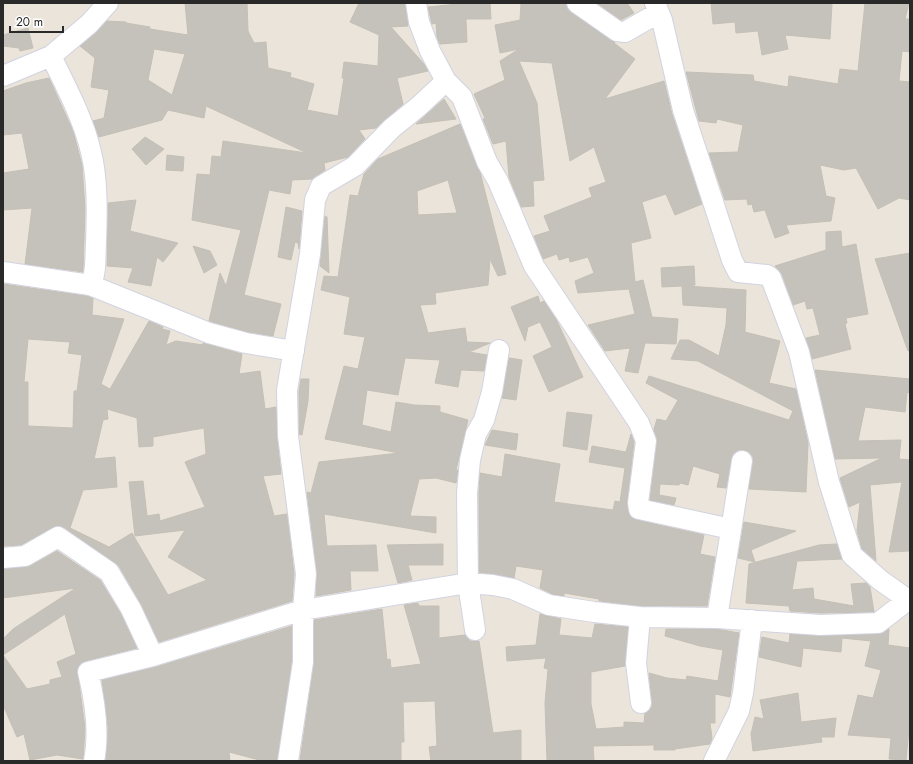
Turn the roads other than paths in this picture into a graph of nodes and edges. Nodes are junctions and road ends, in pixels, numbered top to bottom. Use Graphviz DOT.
graph roads {
  1 [pos="108,3"];
  2 [pos="416,3"];
  3 [pos="577,3"];
  4 [pos="657,8"];
  5 [pos="51,56"];
  6 [pos="3,76"];
  7 [pos="446,81"];
  8 [pos="3,272"];
  9 [pos="90,285"];
  10 [pos="500,350"];
  11 [pos="294,351"];
  12 [pos="742,461"];
  13 [pos="731,529"];
  14 [pos="3,558"];
  15 [pos="468,583"];
  16 [pos="909,600"];
  17 [pos="303,610"];
  18 [pos="640,617"];
  19 [pos="717,618"];
  20 [pos="752,620"];
  21 [pos="475,630"];
  22 [pos="153,656"];
  23 [pos="641,703"];
  24 [pos="94,761"];
  25 [pos="288,761"];
  26 [pos="714,761"];
  1 -- 5 [label="street"];
  2 -- 7 [label="street"];
  3 -- 4 [label="street"];
  4 -- 16 [label="street"];
  5 -- 6 [label="street"];
  5 -- 9 [label="street"];
  7 -- 11 [label="street"];
  7 -- 13 [label="street"];
  8 -- 9 [label="street"];
  9 -- 11 [label="street"];
  10 -- 15 [label="street"];
  11 -- 17 [label="street"];
  12 -- 13 [label="street"];
  13 -- 19 [label="street"];
  14 -- 22 [label="street"];
  15 -- 17 [label="street"];
  15 -- 18 [label="street"];
  15 -- 21 [label="street"];
  16 -- 20 [label="street"];
  17 -- 22 [label="street"];
  17 -- 25 [label="street"];
  18 -- 19 [label="street"];
  18 -- 23 [label="street"];
  19 -- 20 [label="street"];
  20 -- 26 [label="street"];
  22 -- 24 [label="street"];
}
